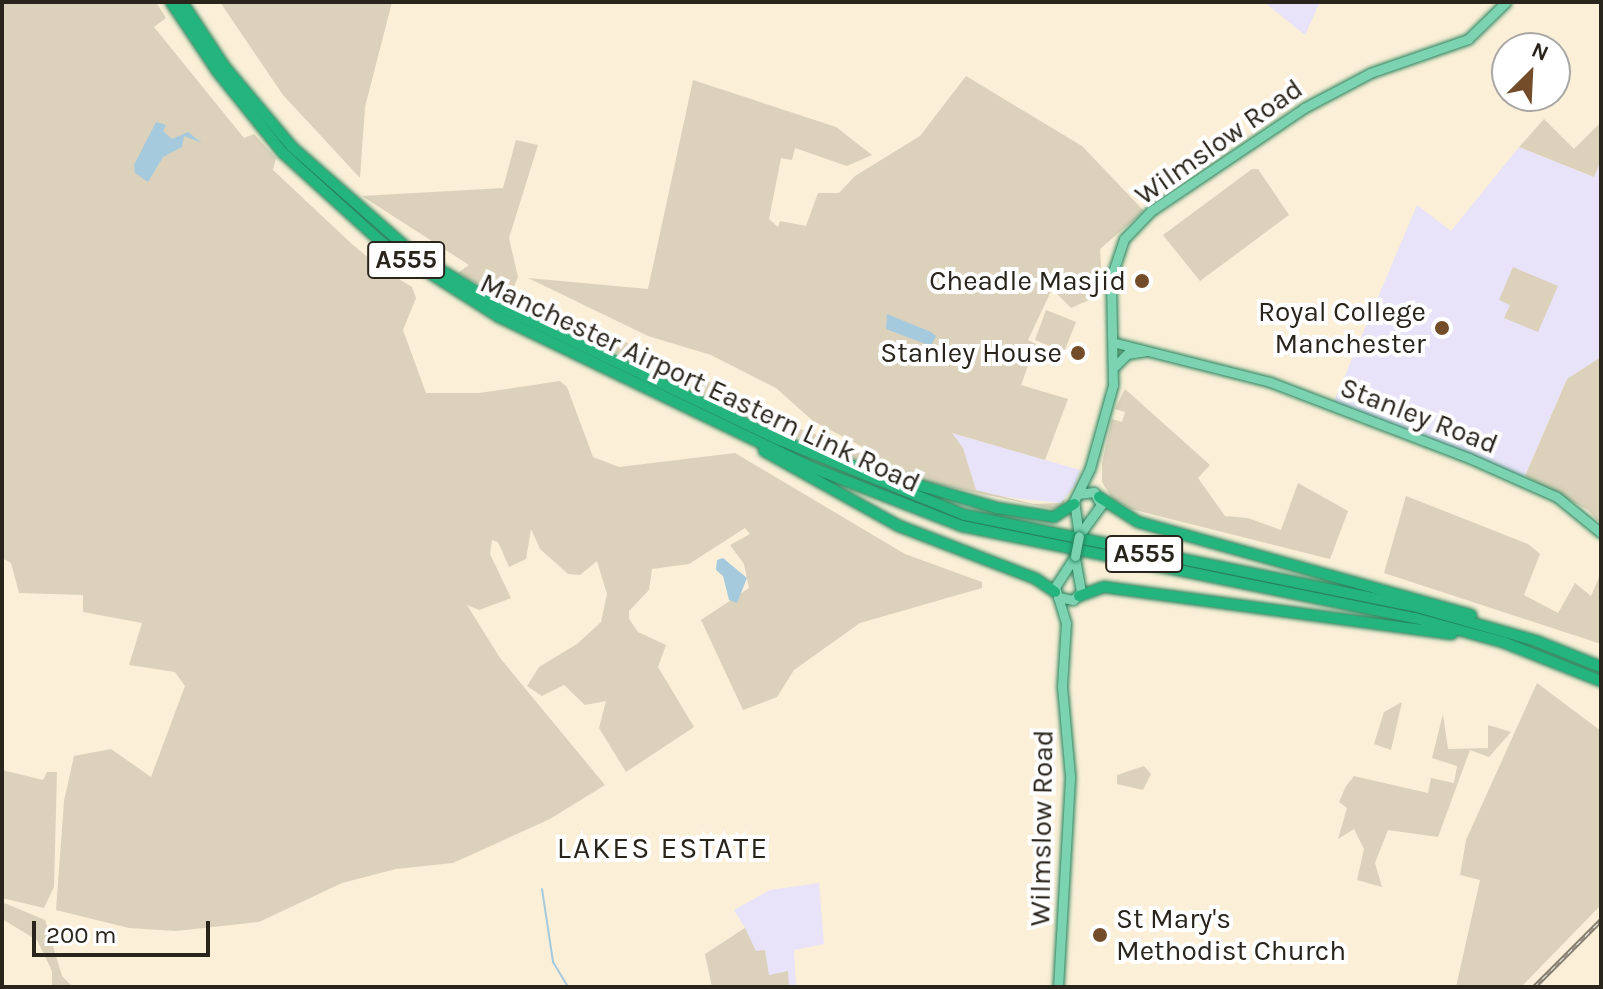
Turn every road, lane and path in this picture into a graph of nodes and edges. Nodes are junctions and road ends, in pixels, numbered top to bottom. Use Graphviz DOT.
graph roads {
  1 [pos="171,2"];
  2 [pos="182,2"];
  3 [pos="1506,2"];
  4 [pos="1116,343"];
  5 [pos="1156,350"];
  6 [pos="1115,366"];
  7 [pos="712,408"];
  8 [pos="718,422"];
  9 [pos="1090,468"];
  10 [pos="1098,496"];
  11 [pos="1076,504"];
  12 [pos="1095,515"];
  13 [pos="1601,533"];
  14 [pos="1079,535"];
  15 [pos="1075,556"];
  16 [pos="1061,576"];
  17 [pos="1080,581"];
  18 [pos="1057,594"];
  19 [pos="1079,597"];
  20 [pos="1066,623"];
  21 [pos="1588,661"];
  22 [pos="1559,662"];
  23 [pos="1601,667"];
  24 [pos="1601,681"];
  25 [pos="1058,987"];
  1 -- 8 [label="highway, Manchester Airport Eastern Link Road / A555"];
  2 -- 7 [label="highway, Manchester Airport Eastern Link Road / A555"];
  3 -- 4 [label="main road, Wilmslow Road"];
  4 -- 5 [label="main road, Stanley Road"];
  4 -- 6 [label="main road, Wilmslow Road"];
  5 -- 6 [label="main road"];
  5 -- 13 [label="main road, Stanley Road"];
  6 -- 9 [label="main road, Wilmslow Road"];
  7 -- 11 [label="highway"];
  7 -- 21 [label="highway, Manchester Airport Eastern Link Road / A555"];
  8 -- 18 [label="highway"];
  8 -- 22 [label="highway, Manchester Airport Eastern Link Road / A555"];
  9 -- 10 [label="main road"];
  9 -- 11 [label="main road, Wilmslow Road"];
  10 -- 11 [label="main road"];
  10 -- 12 [label="main road"];
  10 -- 21 [label="highway, A555"];
  11 -- 12 [label="main road"];
  11 -- 14 [label="main road"];
  12 -- 14 [label="main road"];
  14 -- 15 [label="main road, bridge"];
  15 -- 16 [label="main road"];
  15 -- 17 [label="main road"];
  16 -- 17 [label="main road"];
  16 -- 18 [label="main road"];
  17 -- 19 [label="main road"];
  18 -- 19 [label="main road"];
  18 -- 20 [label="main road, Wilmslow Road"];
  19 -- 20 [label="main road, Wilmslow Road"];
  19 -- 22 [label="highway, A555"];
  20 -- 25 [label="main road, Wilmslow Road"];
  21 -- 23 [label="highway, Manchester Airport Eastern Link Road / A555"];
  22 -- 24 [label="highway, Manchester Airport Eastern Link Road / A555"];
}
